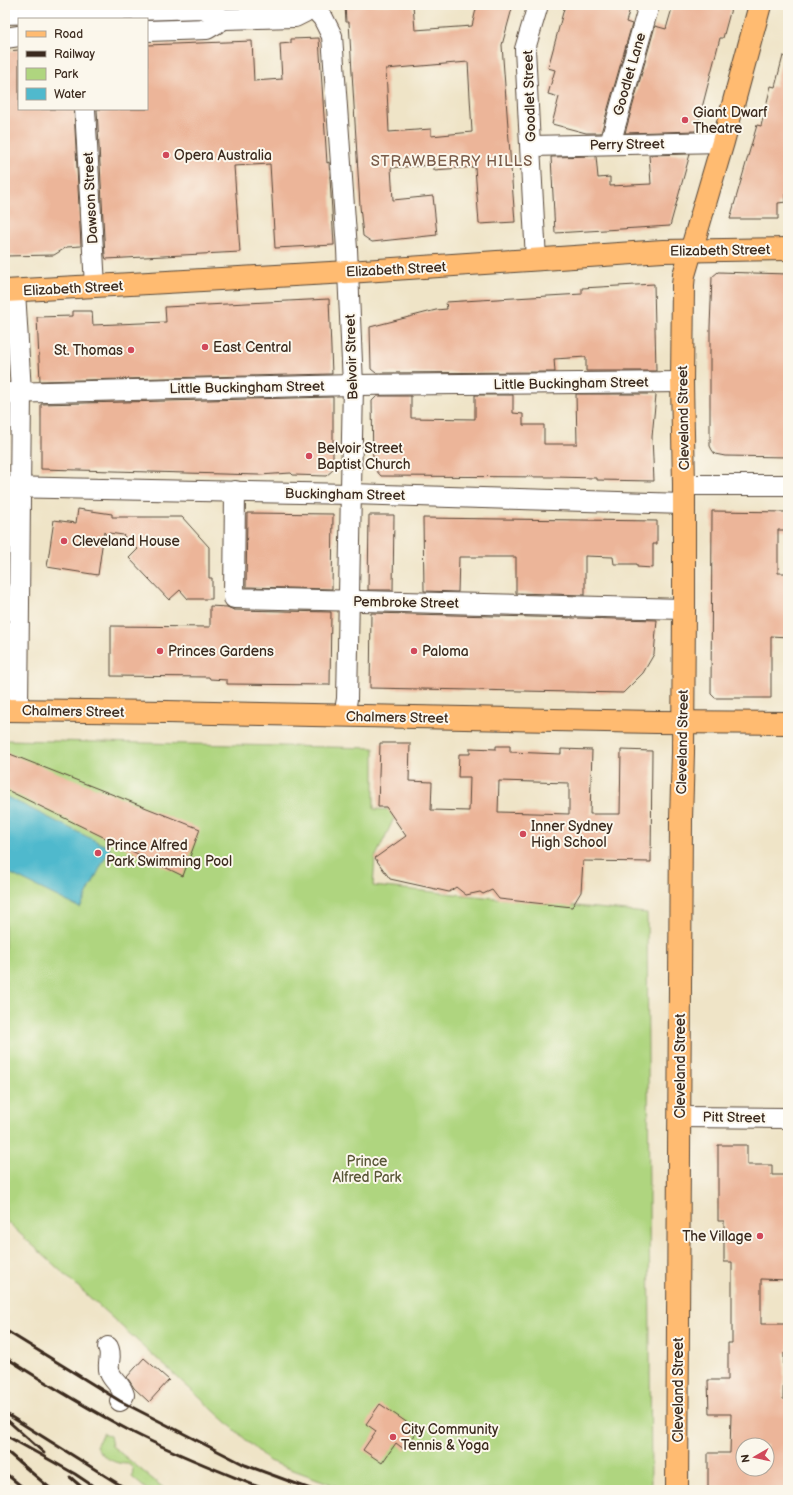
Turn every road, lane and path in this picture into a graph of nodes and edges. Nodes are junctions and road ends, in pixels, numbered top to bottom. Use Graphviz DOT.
graph roads {
  1 [pos="310,5"];
  2 [pos="538,5"];
  3 [pos="649,5"];
  4 [pos="760,5"];
  5 [pos="5,14"];
  6 [pos="224,19"];
  7 [pos="148,31"];
  8 [pos="18,36"];
  9 [pos="5,38"];
  10 [pos="85,110"];
  11 [pos="723,142"];
  12 [pos="610,144"];
  13 [pos="531,146"];
  14 [pos="788,248"];
  15 [pos="692,250"];
  16 [pos="536,260"];
  17 [pos="348,272"];
  18 [pos="95,286"];
  19 [pos="10,291"];
  20 [pos="682,382"];
  21 [pos="353,385"];
  22 [pos="13,393"];
  23 [pos="788,485"];
  24 [pos="13,487"];
  25 [pos="235,491"];
  26 [pos="351,494"];
  27 [pos="684,494"];
  28 [pos="12,597"];
  29 [pos="349,600"];
  30 [pos="684,609"];
  31 [pos="11,710"];
  32 [pos="344,715"];
  33 [pos="683,723"];
  34 [pos="788,723"];
  35 [pos="679,1117"];
  36 [pos="788,1118"];
  37 [pos="108,1347"];
  38 [pos="120,1401"];
  39 [pos="677,1490"];
  1 -- 6 [label="street"];
  1 -- 17 [label="street, Belvoir Street"];
  2 -- 13 [label="street, Goodlet Street"];
  3 -- 12 [label="street, Goodlet Lane"];
  4 -- 11 [label="main road, Cleveland Street"];
  5 -- 6 [label="street"];
  6 -- 7 [label="street"];
  8 -- 9 [label="street"];
  10 -- 18 [label="street, Dawson Street"];
  11 -- 12 [label="street, Perry Street"];
  11 -- 15 [label="main road, Cleveland Street"];
  12 -- 13 [label="street, Perry Street"];
  13 -- 16 [label="street, Goodlet Street"];
  14 -- 15 [label="main road, Elizabeth Street"];
  15 -- 16 [label="main road, Elizabeth Street"];
  15 -- 20 [label="main road, Cleveland Street"];
  16 -- 17 [label="main road, Elizabeth Street"];
  17 -- 18 [label="main road, Elizabeth Street"];
  17 -- 21 [label="street, Belvoir Street"];
  18 -- 19 [label="main road, Elizabeth Street"];
  19 -- 22 [label="street"];
  20 -- 21 [label="street, Little Buckingham Street"];
  20 -- 27 [label="main road, Cleveland Street"];
  21 -- 22 [label="street, Little Buckingham Street"];
  21 -- 26 [label="street, Belvoir Street"];
  22 -- 24 [label="street"];
  23 -- 27 [label="street, Buckingham Street"];
  24 -- 25 [label="street, Buckingham Street"];
  24 -- 28 [label="street"];
  25 -- 26 [label="street, Buckingham Street"];
  25 -- 29 [label="street, Pembroke Street"];
  26 -- 27 [label="street, Buckingham Street"];
  26 -- 29 [label="street, Belvoir Street"];
  27 -- 30 [label="main road, Cleveland Street"];
  28 -- 31 [label="street"];
  29 -- 30 [label="street, Pembroke Street"];
  29 -- 32 [label="street, Belvoir Street"];
  30 -- 33 [label="main road, Cleveland Street"];
  31 -- 32 [label="main road, Chalmers Street"];
  32 -- 33 [label="main road, Chalmers Street"];
  33 -- 34 [label="main road, Chalmers Street"];
  33 -- 35 [label="main road, Cleveland Street"];
  35 -- 36 [label="street, Pitt Street"];
  35 -- 39 [label="main road, Cleveland Street"];
  37 -- 38 [label="street"];
}
